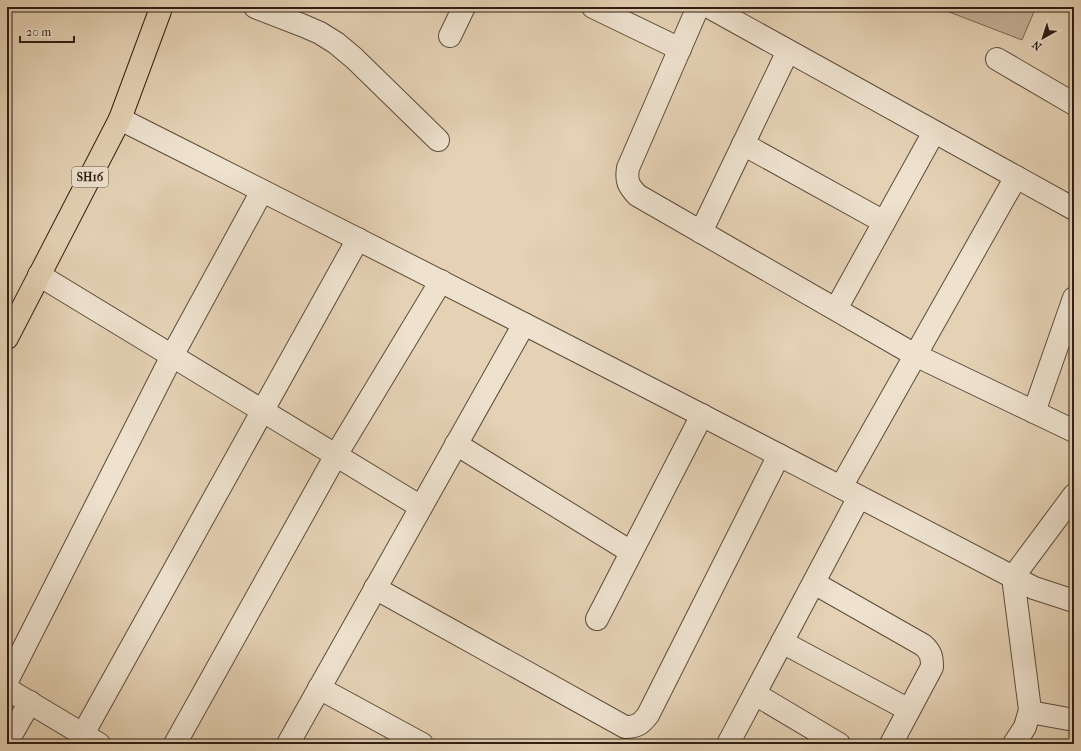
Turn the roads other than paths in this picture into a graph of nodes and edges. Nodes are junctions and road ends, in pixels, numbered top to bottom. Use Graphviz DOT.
graph roads {
  1 [pos="255,7"];
  2 [pos="464,7"];
  3 [pos="593,7"];
  4 [pos="698,7"];
  5 [pos="709,7"];
  6 [pos="160,8"];
  7 [pos="450,36"];
  8 [pos="680,49"];
  9 [pos="788,51"];
  10 [pos="997,59"];
  11 [pos="1074,104"];
  12 [pos="120,119"];
  13 [pos="934,132"];
  14 [pos="438,140"];
  15 [pos="743,144"];
  16 [pos="1016,177"];
  17 [pos="262,191"];
  18 [pos="1074,209"];
  19 [pos="884,222"];
  20 [pos="701,232"];
  21 [pos="358,239"];
  22 [pos="39,275"];
  23 [pos="441,281"];
  24 [pos="1074,298"];
  25 [pos="836,309"];
  26 [pos="524,324"];
  27 [pos="7,338"];
  28 [pos="915,355"];
  29 [pos="172,356"];
  30 [pos="262,411"];
  31 [pos="1034,412"];
  32 [pos="702,415"];
  33 [pos="1074,430"];
  34 [pos="456,444"];
  35 [pos="336,455"];
  36 [pos="779,455"];
  37 [pos="850,492"];
  38 [pos="1074,495"];
  39 [pos="421,507"];
  40 [pos="631,552"];
  41 [pos="1013,577"];
  42 [pos="814,583"];
  43 [pos="375,588"];
  44 [pos="1074,601"];
  45 [pos="596,619"];
  46 [pos="782,642"];
  47 [pos="7,681"];
  48 [pos="319,688"];
  49 [pos="7,689"];
  50 [pos="755,694"];
  51 [pos="30,702"];
  52 [pos="909,710"];
  53 [pos="1030,712"];
  54 [pos="1074,720"];
  55 [pos="91,739"];
  56 [pos="410,741"];
  57 [pos="7,742"];
  58 [pos="175,744"];
  59 [pos="288,744"];
  60 [pos="728,744"];
  61 [pos="839,744"];
  62 [pos="891,744"];
  63 [pos="1014,744"];
  1 -- 14 [label="street"];
  2 -- 7 [label="street"];
  3 -- 8 [label="street"];
  4 -- 8 [label="street"];
  5 -- 9 [label="street"];
  6 -- 12 [label="main road, SH16"];
  8 -- 20 [label="street"];
  9 -- 13 [label="street"];
  9 -- 15 [label="street"];
  10 -- 11 [label="street"];
  12 -- 17 [label="street"];
  12 -- 22 [label="main road, SH16"];
  13 -- 16 [label="street"];
  13 -- 19 [label="street"];
  15 -- 19 [label="street"];
  15 -- 20 [label="street"];
  16 -- 18 [label="street"];
  16 -- 28 [label="street"];
  17 -- 21 [label="street"];
  17 -- 29 [label="street"];
  19 -- 25 [label="street"];
  20 -- 25 [label="street"];
  21 -- 23 [label="street"];
  21 -- 30 [label="street"];
  22 -- 27 [label="main road, SH16"];
  22 -- 29 [label="street"];
  23 -- 26 [label="street"];
  23 -- 35 [label="street"];
  24 -- 31 [label="street"];
  25 -- 28 [label="street"];
  26 -- 32 [label="street"];
  26 -- 34 [label="street"];
  28 -- 31 [label="street"];
  28 -- 37 [label="street"];
  29 -- 30 [label="street"];
  29 -- 47 [label="street"];
  30 -- 35 [label="street"];
  30 -- 55 [label="street"];
  31 -- 33 [label="street"];
  32 -- 36 [label="street"];
  32 -- 40 [label="street"];
  34 -- 39 [label="street"];
  34 -- 40 [label="street"];
  35 -- 39 [label="street"];
  35 -- 58 [label="street"];
  36 -- 37 [label="street"];
  36 -- 43 [label="street"];
  37 -- 41 [label="street"];
  37 -- 42 [label="street"];
  38 -- 41 [label="street"];
  39 -- 43 [label="street"];
  40 -- 45 [label="street"];
  41 -- 44 [label="street"];
  41 -- 53 [label="street"];
  42 -- 46 [label="street"];
  42 -- 52 [label="street"];
  43 -- 48 [label="street"];
  46 -- 50 [label="street"];
  46 -- 52 [label="street"];
  48 -- 56 [label="street"];
  48 -- 59 [label="street"];
  49 -- 51 [label="street"];
  50 -- 60 [label="street"];
  50 -- 61 [label="street"];
  51 -- 55 [label="street"];
  51 -- 57 [label="street"];
  52 -- 62 [label="street"];
  53 -- 54 [label="street"];
  53 -- 63 [label="street"];
}
